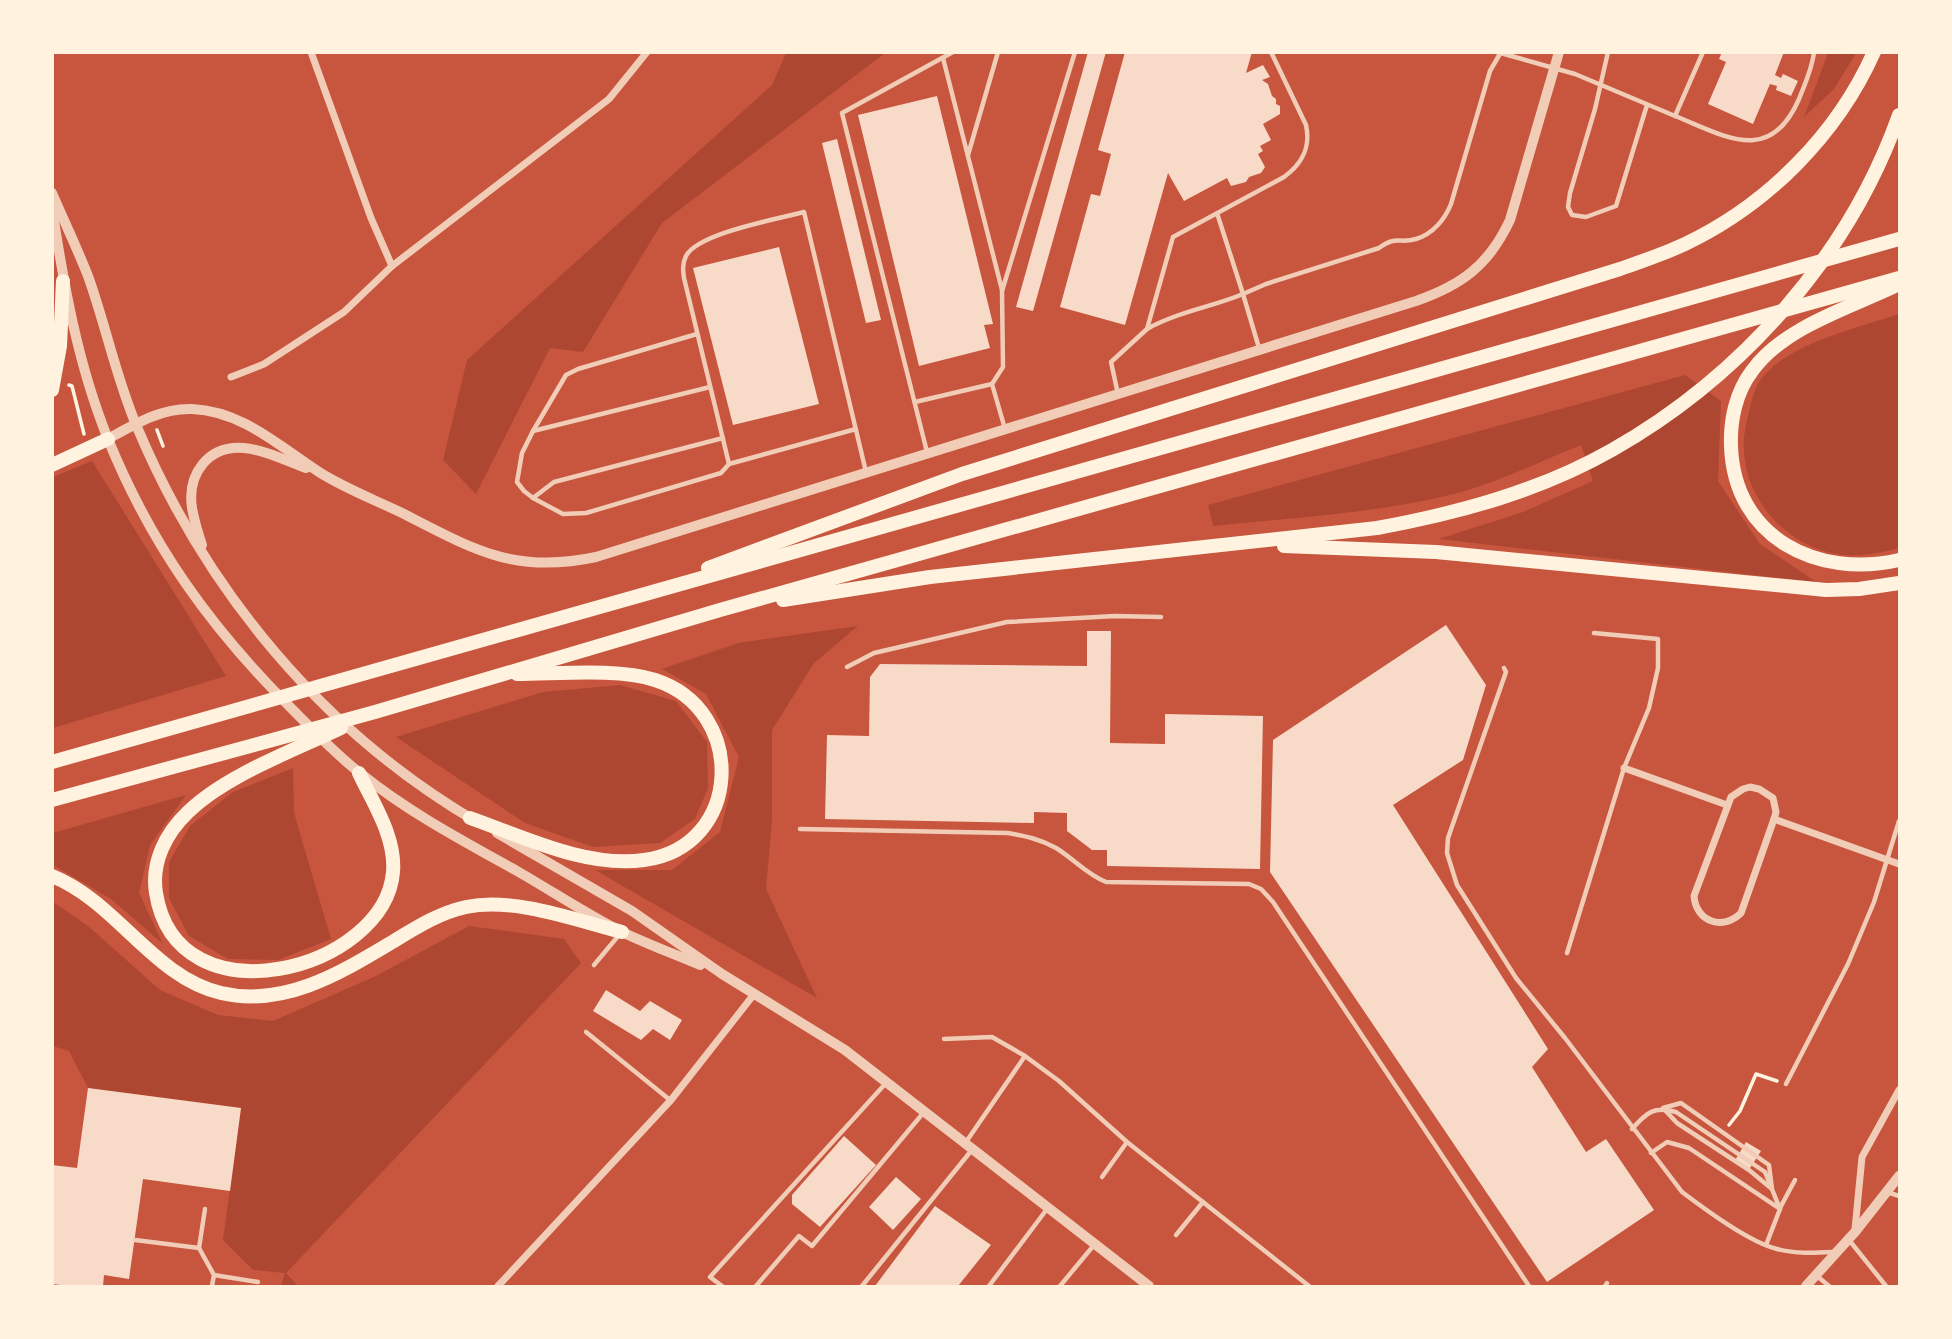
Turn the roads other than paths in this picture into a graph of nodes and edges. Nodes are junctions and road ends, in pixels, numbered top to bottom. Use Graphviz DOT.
graph roads {
  1 [pos="311,52"];
  2 [pos="647,52"];
  3 [pos="953,52"];
  4 [pos="998,52"];
  5 [pos="1075,52"];
  6 [pos="1271,52"];
  7 [pos="1559,52"];
  8 [pos="1608,52"];
  9 [pos="1703,52"];
  10 [pos="1814,52"];
  11 [pos="1874,52"];
  12 [pos="1499,53"];
  13 [pos="943,58"];
  14 [pos="1554,68"];
  15 [pos="1599,84"];
  16 [pos="1647,105"];
  17 [pos="1899,115"];
  18 [pos="1675,116"];
  19 [pos="968,156"];
  20 [pos="52,193"];
  21 [pos="52,208"];
  22 [pos="1217,213"];
  23 [pos="1899,239"];
  24 [pos="392,266"];
  25 [pos="1899,278"];
  26 [pos="63,281"];
  27 [pos="1899,284"];
  28 [pos="1002,291"];
  29 [pos="1243,293"];
  30 [pos="1147,329"];
  31 [pos="697,334"];
  32 [pos="1260,350"];
  33 [pos="231,377"];
  34 [pos="992,384"];
  35 [pos="59,387"];
  36 [pos="710,387"];
  37 [pos="1118,394"];
  38 [pos="915,402"];
  39 [pos="136,424"];
  40 [pos="856,429"];
  41 [pos="1005,430"];
  42 [pos="533,431"];
  43 [pos="723,438"];
  44 [pos="108,439"];
  45 [pos="927,454"];
  46 [pos="729,464"];
  47 [pos="52,465"];
  48 [pos="321,473"];
  49 [pos="867,473"];
  50 [pos="533,498"];
  51 [pos="1230,544"];
  52 [pos="204,554"];
  53 [pos="1899,560"];
  54 [pos="1899,583"];
  55 [pos="610,604"];
  56 [pos="720,610"];
  57 [pos="1161,617"];
  58 [pos="1594,633"];
  59 [pos="847,667"];
  60 [pos="1504,668"];
  61 [pos="502,674"];
  62 [pos="375,712"];
  63 [pos="52,762"];
  64 [pos="1624,768"];
  65 [pos="359,773"];
  66 [pos="52,800"];
  67 [pos="1727,804"];
  68 [pos="470,818"];
  69 [pos="1774,819"];
  70 [pos="1899,821"];
  71 [pos="800,829"];
  72 [pos="1888,859"];
  73 [pos="1899,864"];
  74 [pos="52,876"];
  75 [pos="622,932"];
  76 [pos="1567,953"];
  77 [pos="594,965"];
  78 [pos="722,974"];
  79 [pos="755,993"];
  80 [pos="586,1032"];
  81 [pos="944,1039"];
  82 [pos="1025,1056"];
  83 [pos="887,1083"];
  84 [pos="1786,1084"];
  85 [pos="1899,1090"];
  86 [pos="671,1100"];
  87 [pos="1663,1108"];
  88 [pos="925,1112"];
  89 [pos="1632,1129"];
  90 [pos="1127,1142"];
  91 [pos="969,1147"];
  92 [pos="1651,1153"];
  93 [pos="1899,1176"];
  94 [pos="1102,1177"];
  95 [pos="1795,1180"];
  96 [pos="1772,1189"];
  97 [pos="1887,1192"];
  98 [pos="1899,1196"];
  99 [pos="1203,1202"];
  100 [pos="1048,1208"];
  101 [pos="205,1209"];
  102 [pos="1780,1209"];
  103 [pos="1176,1235"];
  104 [pos="1852,1236"];
  105 [pos="135,1240"];
  106 [pos="1094,1244"];
  107 [pos="1766,1245"];
  108 [pos="199,1248"];
  109 [pos="1837,1252"];
  110 [pos="214,1275"];
  111 [pos="1817,1275"];
  112 [pos="258,1282"];
  113 [pos="212,1286"];
  114 [pos="498,1286"];
  115 [pos="722,1286"];
  116 [pos="756,1286"];
  117 [pos="862,1286"];
  118 [pos="989,1286"];
  119 [pos="1059,1286"];
  120 [pos="1149,1286"];
  121 [pos="1310,1286"];
  122 [pos="1529,1286"];
  123 [pos="1807,1286"];
  124 [pos="1829,1286"];
  125 [pos="1886,1286"];
  1 -- 24 [label="street"];
  2 -- 24 [label="street"];
  3 -- 13 [label="lane"];
  4 -- 19 [label="lane"];
  5 -- 28 [label="lane"];
  6 -- 22 [label="lane"];
  7 -- 14 [label="street"];
  8 -- 15 [label="lane"];
  9 -- 18 [label="lane"];
  10 -- 18 [label="lane"];
  11 -- 55 [label="highway"];
  12 -- 14 [label="lane"];
  12 -- 29 [label="lane"];
  13 -- 19 [label="lane"];
  13 -- 38 [label="lane"];
  14 -- 15 [label="lane"];
  14 -- 32 [label="street"];
  15 -- 16 [label="lane"];
  15 -- 16 [label="lane"];
  16 -- 18 [label="lane"];
  17 -- 51 [label="highway"];
  19 -- 28 [label="lane"];
  20 -- 39 [label="street"];
  21 -- 26 [label="street"];
  22 -- 29 [label="lane"];
  22 -- 30 [label="lane"];
  23 -- 55 [label="highway"];
  24 -- 33 [label="street"];
  25 -- 56 [label="highway"];
  26 -- 35 [label="highway"];
  26 -- 44 [label="street"];
  27 -- 53 [label="highway"];
  28 -- 34 [label="lane"];
  29 -- 30 [label="lane"];
  29 -- 32 [label="lane"];
  30 -- 37 [label="lane"];
  31 -- 36 [label="lane"];
  31 -- 40 [label="lane"];
  31 -- 42 [label="lane"];
  32 -- 37 [label="street"];
  34 -- 38 [label="lane"];
  34 -- 41 [label="lane"];
  36 -- 42 [label="lane"];
  36 -- 43 [label="lane"];
  37 -- 41 [label="street"];
  38 -- 45 [label="lane"];
  39 -- 44 [label="street"];
  39 -- 48 [label="street"];
  39 -- 52 [label="street"];
  40 -- 46 [label="lane"];
  40 -- 49 [label="lane"];
  41 -- 45 [label="street"];
  42 -- 50 [label="lane"];
  43 -- 46 [label="lane"];
  43 -- 50 [label="lane"];
  44 -- 47 [label="highway"];
  44 -- 65 [label="street"];
  45 -- 49 [label="street"];
  46 -- 50 [label="lane"];
  48 -- 49 [label="street"];
  48 -- 52 [label="street"];
  51 -- 54 [label="highway"];
  51 -- 56 [label="highway"];
  52 -- 68 [label="street"];
  55 -- 63 [label="highway"];
  56 -- 61 [label="highway"];
  57 -- 59 [label="lane"];
  58 -- 64 [label="lane"];
  60 -- 89 [label="lane"];
  61 -- 62 [label="highway"];
  61 -- 68 [label="highway"];
  62 -- 65 [label="highway"];
  62 -- 66 [label="highway"];
  64 -- 67 [label="street"];
  64 -- 76 [label="lane"];
  65 -- 75 [label="street"];
  67 -- 69 [label="street"];
  67 -- 69 [label="street"];
  68 -- 78 [label="street"];
  69 -- 72 [label="street"];
  70 -- 72 [label="lane"];
  71 -- 122 [label="lane"];
  72 -- 73 [label="street"];
  72 -- 84 [label="lane"];
  74 -- 75 [label="highway"];
  75 -- 77 [label="lane"];
  75 -- 78 [label="street"];
  78 -- 79 [label="street"];
  79 -- 83 [label="street"];
  79 -- 86 [label="street"];
  80 -- 86 [label="lane"];
  81 -- 82 [label="lane"];
  82 -- 90 [label="lane"];
  82 -- 91 [label="lane"];
  83 -- 88 [label="street"];
  83 -- 115 [label="lane"];
  85 -- 104 [label="street"];
  86 -- 114 [label="street"];
  87 -- 89 [label="lane"];
  87 -- 96 [label="lane"];
  87 -- 96 [label="lane"];
  87 -- 96 [label="lane"];
  88 -- 91 [label="street"];
  88 -- 116 [label="lane"];
  89 -- 92 [label="lane"];
  90 -- 94 [label="lane"];
  90 -- 99 [label="lane"];
  91 -- 100 [label="street"];
  91 -- 117 [label="lane"];
  92 -- 102 [label="lane"];
  92 -- 107 [label="lane"];
  93 -- 97 [label="street"];
  95 -- 102 [label="lane"];
  96 -- 102 [label="lane"];
  97 -- 98 [label="lane"];
  97 -- 104 [label="street"];
  99 -- 103 [label="lane"];
  99 -- 121 [label="lane"];
  100 -- 106 [label="street"];
  100 -- 118 [label="lane"];
  101 -- 108 [label="lane"];
  102 -- 107 [label="lane"];
  104 -- 109 [label="street"];
  104 -- 125 [label="lane"];
  105 -- 108 [label="lane"];
  106 -- 119 [label="lane"];
  106 -- 120 [label="street"];
  107 -- 109 [label="lane"];
  108 -- 110 [label="lane"];
  109 -- 111 [label="street"];
  110 -- 112 [label="lane"];
  110 -- 113 [label="lane"];
  111 -- 123 [label="street"];
  111 -- 124 [label="lane"];
}
